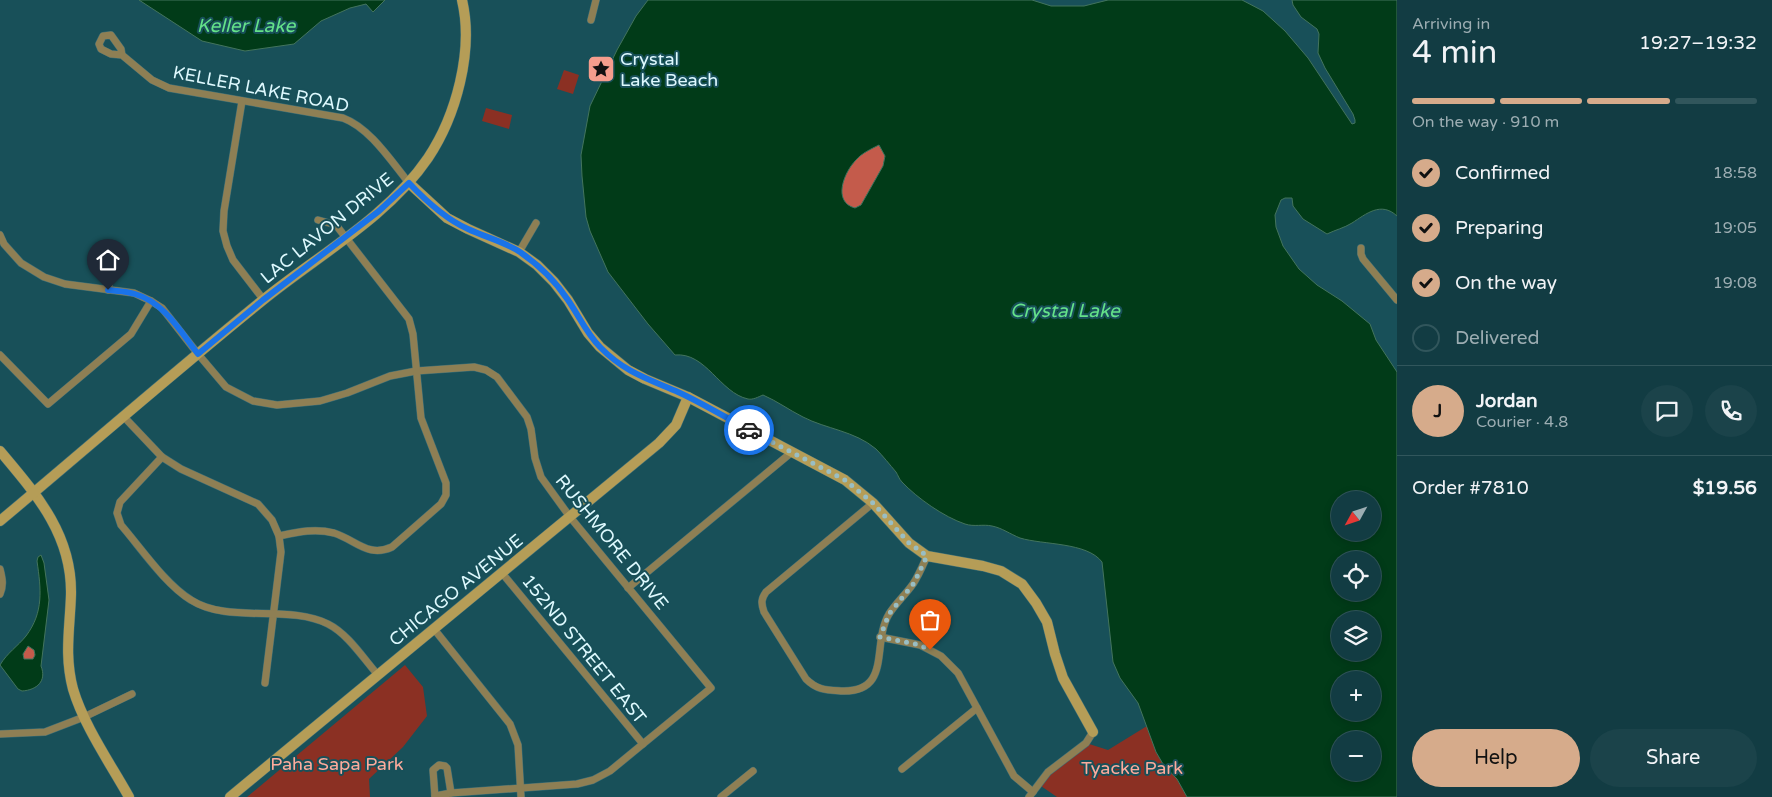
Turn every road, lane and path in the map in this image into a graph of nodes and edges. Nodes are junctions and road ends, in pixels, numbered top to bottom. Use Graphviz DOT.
graph roads {
  1 [pos="462,0"];
  2 [pos="596,0"];
  3 [pos="591,20"];
  4 [pos="122,55"];
  5 [pos="242,101"];
  6 [pos="409,183"];
  7 [pos="318,220"];
  8 [pos="536,223"];
  9 [pos="0,235"];
  10 [pos="346,237"];
  11 [pos="2,245"];
  12 [pos="1361,248"];
  13 [pos="519,252"];
  14 [pos="114,258"];
  15 [pos="108,290"];
  16 [pos="1396,297"];
  17 [pos="263,300"];
  18 [pos="151,301"];
  19 [pos="0,354"];
  20 [pos="198,354"];
  21 [pos="416,371"];
  22 [pos="688,397"];
  23 [pos="122,418"];
  24 [pos="0,451"];
  25 [pos="792,452"];
  26 [pos="162,457"];
  27 [pos="35,492"];
  28 [pos="873,503"];
  29 [pos="570,517"];
  30 [pos="0,521"];
  31 [pos="280,536"];
  32 [pos="927,556"];
  33 [pos="0,569"];
  34 [pos="502,573"];
  35 [pos="628,588"];
  36 [pos="0,594"];
  37 [pos="274,615"];
  38 [pos="434,629"];
  39 [pos="880,637"];
  40 [pos="378,676"];
  41 [pos="265,683"];
  42 [pos="132,694"];
  43 [pos="977,708"];
  44 [pos="84,717"];
  45 [pos="1093,732"];
  46 [pos="0,734"];
  47 [pos="643,744"];
  48 [pos="902,768"];
  49 [pos="753,771"];
  50 [pos="521,788"];
  51 [pos="451,793"];
  52 [pos="1031,794"];
  53 [pos="129,797"];
  54 [pos="230,797"];
  55 [pos="435,797"];
  56 [pos="521,797"];
  57 [pos="721,797"];
  1 -- 6 [label="street, LAC LAVON DRIVE"];
  2 -- 3 [label="street"];
  4 -- 5 [label="street, KELLER LAKE ROAD"];
  5 -- 6 [label="street, KELLER LAKE ROAD"];
  5 -- 17 [label="street"];
  6 -- 10 [label="street, LAC LAVON DRIVE"];
  6 -- 13 [label="street"];
  7 -- 10 [label="street"];
  8 -- 13 [label="street"];
  9 -- 11 [label="street, RUSHMORE DRIVE"];
  10 -- 17 [label="street, LAC LAVON DRIVE"];
  10 -- 21 [label="street"];
  11 -- 15 [label="street, RUSHMORE DRIVE"];
  12 -- 16 [label="street"];
  13 -- 22 [label="street"];
  14 -- 15 [label="street"];
  15 -- 18 [label="street, RUSHMORE DRIVE"];
  17 -- 20 [label="street, LAC LAVON DRIVE"];
  18 -- 19 [label="street"];
  18 -- 20 [label="street, RUSHMORE DRIVE"];
  20 -- 21 [label="street, RUSHMORE DRIVE"];
  20 -- 23 [label="street, LAC LAVON DRIVE"];
  21 -- 29 [label="street, RUSHMORE DRIVE"];
  21 -- 31 [label="street"];
  22 -- 25 [label="street"];
  22 -- 29 [label="street, CHICAGO AVENUE"];
  23 -- 26 [label="street"];
  23 -- 27 [label="street, LAC LAVON DRIVE"];
  24 -- 27 [label="street"];
  25 -- 28 [label="street"];
  25 -- 35 [label="street"];
  26 -- 31 [label="street"];
  26 -- 37 [label="street"];
  27 -- 30 [label="street, LAC LAVON DRIVE"];
  27 -- 44 [label="street"];
  28 -- 32 [label="street"];
  28 -- 39 [label="street"];
  29 -- 34 [label="street, CHICAGO AVENUE"];
  29 -- 35 [label="street, RUSHMORE DRIVE"];
  31 -- 37 [label="street"];
  32 -- 39 [label="street"];
  32 -- 45 [label="street"];
  33 -- 36 [label="street"];
  34 -- 38 [label="street, CHICAGO AVENUE"];
  34 -- 47 [label="street, 152ND STREET EAST"];
  35 -- 47 [label="street, RUSHMORE DRIVE"];
  37 -- 40 [label="street"];
  37 -- 41 [label="street"];
  38 -- 40 [label="street, CHICAGO AVENUE"];
  38 -- 50 [label="street"];
  39 -- 43 [label="street"];
  40 -- 54 [label="street, CHICAGO AVENUE"];
  42 -- 44 [label="street"];
  43 -- 48 [label="street"];
  43 -- 52 [label="street"];
  44 -- 46 [label="street"];
  44 -- 53 [label="street"];
  45 -- 52 [label="street"];
  47 -- 50 [label="street"];
  49 -- 57 [label="street"];
  50 -- 51 [label="street"];
  50 -- 56 [label="street"];
  51 -- 55 [label="street"];
  51 -- 55 [label="street"];
}
